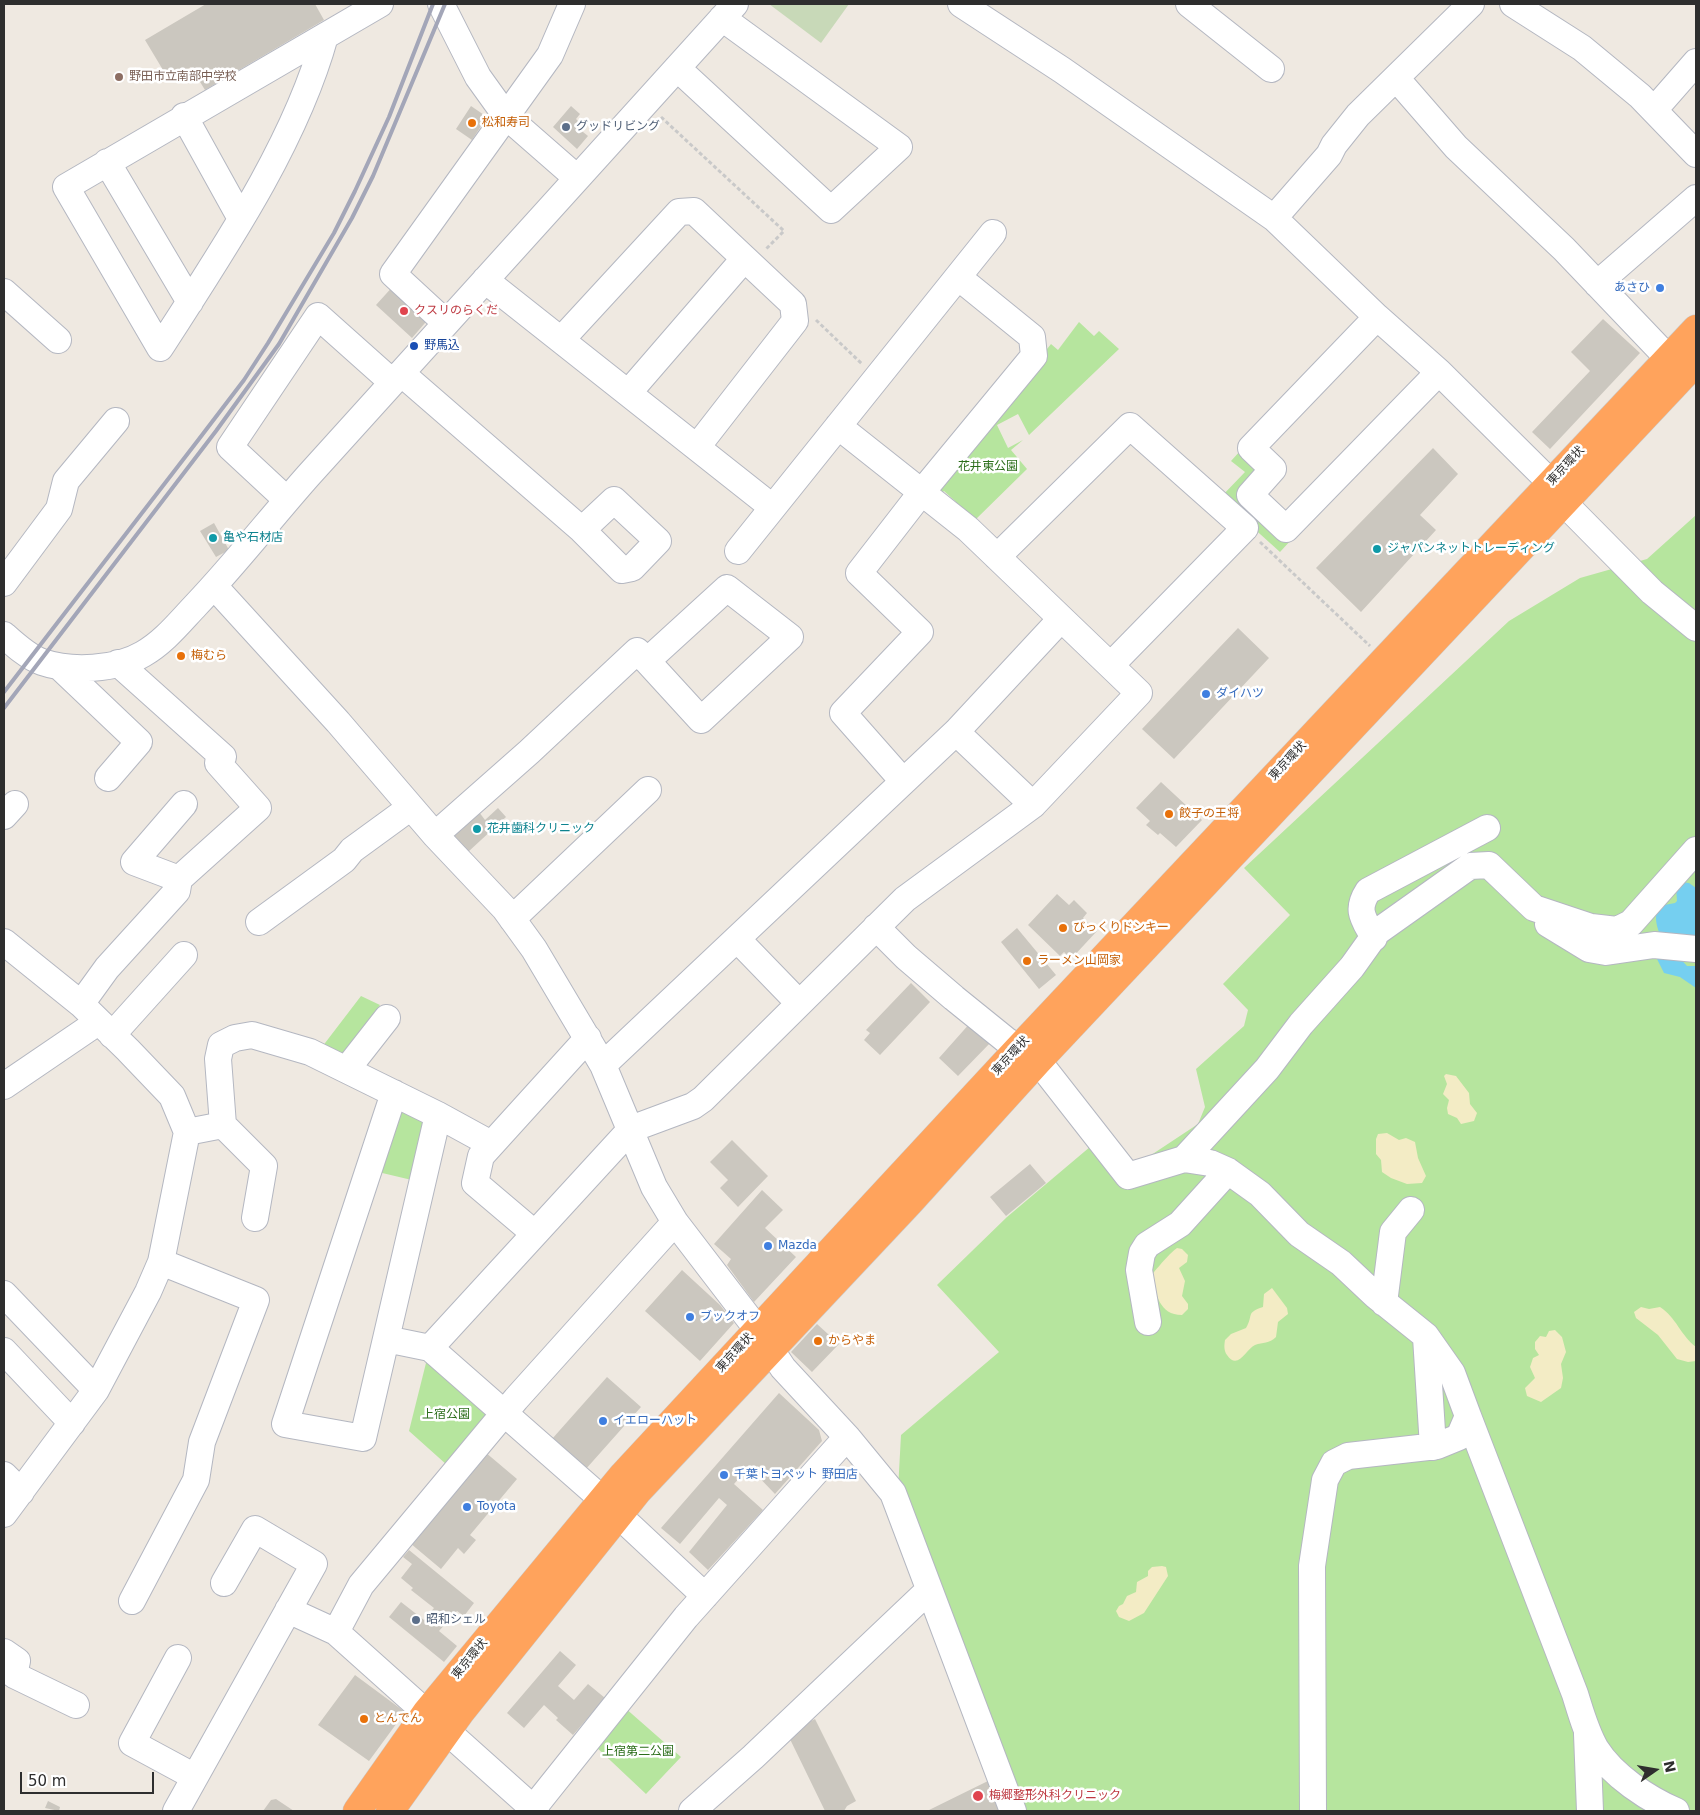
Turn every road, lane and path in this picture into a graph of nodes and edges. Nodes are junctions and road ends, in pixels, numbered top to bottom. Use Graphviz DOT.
graph roads {
  1 [pos="380,4"];
  2 [pos="442,4"];
  3 [pos="572,4"];
  4 [pos="960,4"];
  5 [pos="1189,4"];
  6 [pos="1471,4"];
  7 [pos="1514,4"];
  8 [pos="729,11"];
  9 [pos="325,36"];
  10 [pos="1696,62"];
  11 [pos="677,68"];
  12 [pos="1271,69"];
  13 [pos="1396,78"];
  14 [pos="645,103"];
  15 [pos="1654,110"];
  16 [pos="184,116"];
  17 [pos="506,116"];
  18 [pos="1696,154"];
  19 [pos="107,162"];
  20 [pos="577,178"];
  21 [pos="1696,198"];
  22 [pos="240,217"];
  23 [pos="1274,218"];
  24 [pos="993,233"];
  25 [pos="748,262"];
  26 [pos="958,277"];
  27 [pos="485,280"];
  28 [pos="1597,284"];
  29 [pos="4,292"];
  30 [pos="190,302"];
  31 [pos="793,304"];
  32 [pos="1377,317"];
  33 [pos="446,323"];
  34 [pos="1696,329"];
  35 [pos="58,340"];
  36 [pos="561,340"];
  37 [pos="1668,358"];
  38 [pos="1696,362"];
  39 [pos="864,366"];
  40 [pos="1439,372"];
  41 [pos="397,378"];
  42 [pos="629,392"];
  43 [pos="116,421"];
  44 [pos="838,426"];
  45 [pos="697,446"];
  46 [pos="922,493"];
  47 [pos="1557,493"];
  48 [pos="286,500"];
  49 [pos="772,507"];
  50 [pos="1245,528"];
  51 [pos="582,530"];
  52 [pos="1277,548"];
  53 [pos="738,551"];
  54 [pos="1272,554"];
  55 [pos="997,557"];
  56 [pos="4,583"];
  57 [pos="214,586"];
  58 [pos="1061,619"];
  59 [pos="1696,628"];
  60 [pos="7,644"];
  61 [pos="1373,649"];
  62 [pos="647,661"];
  63 [pos="118,664"];
  64 [pos="1111,665"];
  65 [pos="60,667"];
  66 [pos="956,732"];
  67 [pos="108,778"];
  68 [pos="903,781"];
  69 [pos="648,790"];
  70 [pos="184,804"];
  71 [pos="1033,806"];
  72 [pos="411,807"];
  73 [pos="1487,828"];
  74 [pos="436,835"];
  75 [pos="1696,850"];
  76 [pos="179,879"];
  77 [pos="1534,908"];
  78 [pos="512,919"];
  79 [pos="260,922"];
  80 [pos="876,927"];
  81 [pos="1374,938"];
  82 [pos="737,939"];
  83 [pos="4,942"];
  84 [pos="1696,950"];
  85 [pos="184,955"];
  86 [pos="798,1002"];
  87 [pos="387,1018"];
  88 [pos="97,1020"];
  89 [pos="588,1038"];
  90 [pos="1028,1055"];
  91 [pos="603,1065"];
  92 [pos="347,1069"];
  93 [pos="9,1075"];
  94 [pos="394,1093"];
  95 [pos="438,1115"];
  96 [pos="223,1125"];
  97 [pos="631,1129"];
  98 [pos="187,1132"];
  99 [pos="491,1144"];
  100 [pos="1184,1159"];
  101 [pos="1228,1171"];
  102 [pos="1411,1210"];
  103 [pos="255,1218"];
  104 [pos="675,1222"];
  105 [pos="534,1233"];
  106 [pos="161,1262"];
  107 [pos="4,1294"];
  108 [pos="1384,1303"];
  109 [pos="1148,1322"];
  110 [pos="1426,1336"];
  111 [pos="386,1339"];
  112 [pos="763,1340"];
  113 [pos="430,1348"];
  114 [pos="4,1351"];
  115 [pos="96,1390"];
  116 [pos="504,1413"];
  117 [pos="1468,1416"];
  118 [pos="72,1423"];
  119 [pos="847,1437"];
  120 [pos="1433,1447"];
  121 [pos="12,1484"];
  122 [pos="602,1499"];
  123 [pos="4,1514"];
  124 [pos="629,1526"];
  125 [pos="224,1582"];
  126 [pos="928,1591"];
  127 [pos="705,1596"];
  128 [pos="132,1601"];
  129 [pos="288,1610"];
  130 [pos="336,1632"];
  131 [pos="4,1652"];
  132 [pos="178,1658"];
  133 [pos="76,1705"];
  134 [pos="426,1713"];
  135 [pos="1586,1728"];
  136 [pos="447,1732"];
  137 [pos="195,1777"];
  138 [pos="533,1810"];
  139 [pos="176,1811"];
  140 [pos="357,1811"];
  141 [pos="390,1811"];
  142 [pos="692,1811"];
  143 [pos="1012,1811"];
  144 [pos="1313,1811"];
  145 [pos="1590,1811"];
  146 [pos="1676,1811"];
  1 -- 9 [label="street"];
  2 -- 17 [label="street"];
  3 -- 17 [label="street"];
  4 -- 23 [label="street"];
  5 -- 12 [label="street"];
  6 -- 13 [label="street"];
  7 -- 15 [label="street"];
  8 -- 11 [label="street"];
  8 -- 11 [label="street"];
  9 -- 16 [label="street"];
  9 -- 22 [label="street"];
  10 -- 15 [label="street"];
  11 -- 14 [label="street"];
  13 -- 23 [label="street"];
  13 -- 28 [label="street"];
  14 -- 20 [label="street"];
  14 -- 25 [label="path"];
  15 -- 18 [label="street"];
  16 -- 19 [label="street"];
  16 -- 22 [label="street"];
  17 -- 20 [label="street"];
  17 -- 33 [label="street"];
  19 -- 30 [label="street"];
  19 -- 30 [label="street"];
  20 -- 27 [label="street"];
  21 -- 28 [label="street"];
  22 -- 30 [label="street"];
  23 -- 32 [label="street"];
  24 -- 26 [label="street"];
  25 -- 31 [label="street"];
  25 -- 36 [label="street"];
  25 -- 42 [label="street"];
  26 -- 44 [label="street"];
  26 -- 46 [label="street"];
  27 -- 33 [label="street"];
  27 -- 36 [label="street"];
  28 -- 37 [label="street"];
  29 -- 35 [label="street"];
  31 -- 39 [label="path"];
  31 -- 45 [label="street"];
  32 -- 40 [label="street"];
  32 -- 40 [label="street"];
  33 -- 41 [label="street"];
  34 -- 37 [label="highway, 東京環状"];
  36 -- 42 [label="street"];
  37 -- 47 [label="highway, 東京環状"];
  38 -- 47 [label="highway, 東京環状"];
  40 -- 47 [label="street"];
  41 -- 48 [label="street"];
  41 -- 48 [label="street"];
  41 -- 51 [label="street"];
  42 -- 45 [label="street"];
  43 -- 56 [label="street"];
  44 -- 46 [label="street"];
  44 -- 49 [label="street"];
  45 -- 49 [label="street"];
  46 -- 55 [label="street"];
  46 -- 68 [label="street"];
  47 -- 59 [label="street"];
  47 -- 90 [label="highway, 東京環状"];
  48 -- 57 [label="street"];
  49 -- 53 [label="street"];
  50 -- 54 [label="path"];
  50 -- 55 [label="street"];
  50 -- 64 [label="street"];
  52 -- 54 [label="path"];
  54 -- 61 [label="path"];
  55 -- 58 [label="street"];
  57 -- 63 [label="street"];
  57 -- 72 [label="street"];
  58 -- 64 [label="street"];
  58 -- 66 [label="street"];
  60 -- 65 [label="street"];
  62 -- 62 [label="street"];
  62 -- 74 [label="street"];
  63 -- 65 [label="street"];
  63 -- 76 [label="street"];
  64 -- 71 [label="street"];
  65 -- 67 [label="street"];
  66 -- 68 [label="street"];
  66 -- 71 [label="street"];
  68 -- 82 [label="street"];
  69 -- 78 [label="street"];
  70 -- 76 [label="street"];
  71 -- 80 [label="street"];
  72 -- 74 [label="street"];
  72 -- 79 [label="street"];
  73 -- 81 [label="street"];
  74 -- 78 [label="street"];
  75 -- 77 [label="street"];
  76 -- 88 [label="street"];
  77 -- 81 [label="street"];
  77 -- 84 [label="street"];
  78 -- 89 [label="street"];
  80 -- 86 [label="street"];
  80 -- 90 [label="street"];
  81 -- 100 [label="street"];
  82 -- 86 [label="street"];
  82 -- 91 [label="street"];
  83 -- 88 [label="street"];
  85 -- 88 [label="street"];
  86 -- 97 [label="street"];
  87 -- 92 [label="street"];
  88 -- 93 [label="street"];
  88 -- 98 [label="street"];
  89 -- 91 [label="street"];
  89 -- 99 [label="street"];
  90 -- 100 [label="street"];
  90 -- 112 [label="highway, 東京環状"];
  91 -- 97 [label="street"];
  92 -- 94 [label="street"];
  92 -- 96 [label="street"];
  94 -- 95 [label="street"];
  94 -- 111 [label="street"];
  95 -- 99 [label="street"];
  95 -- 111 [label="street"];
  96 -- 98 [label="street"];
  96 -- 103 [label="street"];
  97 -- 104 [label="street"];
  97 -- 105 [label="street"];
  98 -- 106 [label="street"];
  99 -- 105 [label="street"];
  100 -- 101 [label="street"];
  101 -- 108 [label="street"];
  101 -- 109 [label="street"];
  102 -- 108 [label="street"];
  104 -- 112 [label="street"];
  104 -- 116 [label="street"];
  105 -- 113 [label="street"];
  106 -- 115 [label="street"];
  106 -- 128 [label="street"];
  107 -- 115 [label="street"];
  108 -- 110 [label="street"];
  110 -- 117 [label="street"];
  110 -- 120 [label="street"];
  111 -- 113 [label="street"];
  112 -- 119 [label="street"];
  112 -- 122 [label="highway, 東京環状"];
  112 -- 136 [label="highway, 東京環状"];
  113 -- 116 [label="street"];
  114 -- 118 [label="street"];
  115 -- 118 [label="street"];
  116 -- 122 [label="street"];
  116 -- 130 [label="street"];
  117 -- 120 [label="street"];
  117 -- 135 [label="street"];
  118 -- 121 [label="street"];
  119 -- 126 [label="street"];
  119 -- 127 [label="street"];
  120 -- 144 [label="street"];
  121 -- 123 [label="street"];
  122 -- 134 [label="highway, 東京環状"];
  124 -- 127 [label="street"];
  125 -- 129 [label="street"];
  126 -- 142 [label="street"];
  126 -- 143 [label="street"];
  127 -- 138 [label="street"];
  129 -- 130 [label="street"];
  129 -- 137 [label="street"];
  130 -- 134 [label="street"];
  131 -- 133 [label="street"];
  132 -- 137 [label="street"];
  134 -- 136 [label="street"];
  134 -- 140 [label="highway, 東京環状"];
  135 -- 145 [label="street"];
  135 -- 146 [label="street"];
  136 -- 138 [label="street"];
  136 -- 141 [label="highway, 東京環状"];
  137 -- 139 [label="street"];
}
